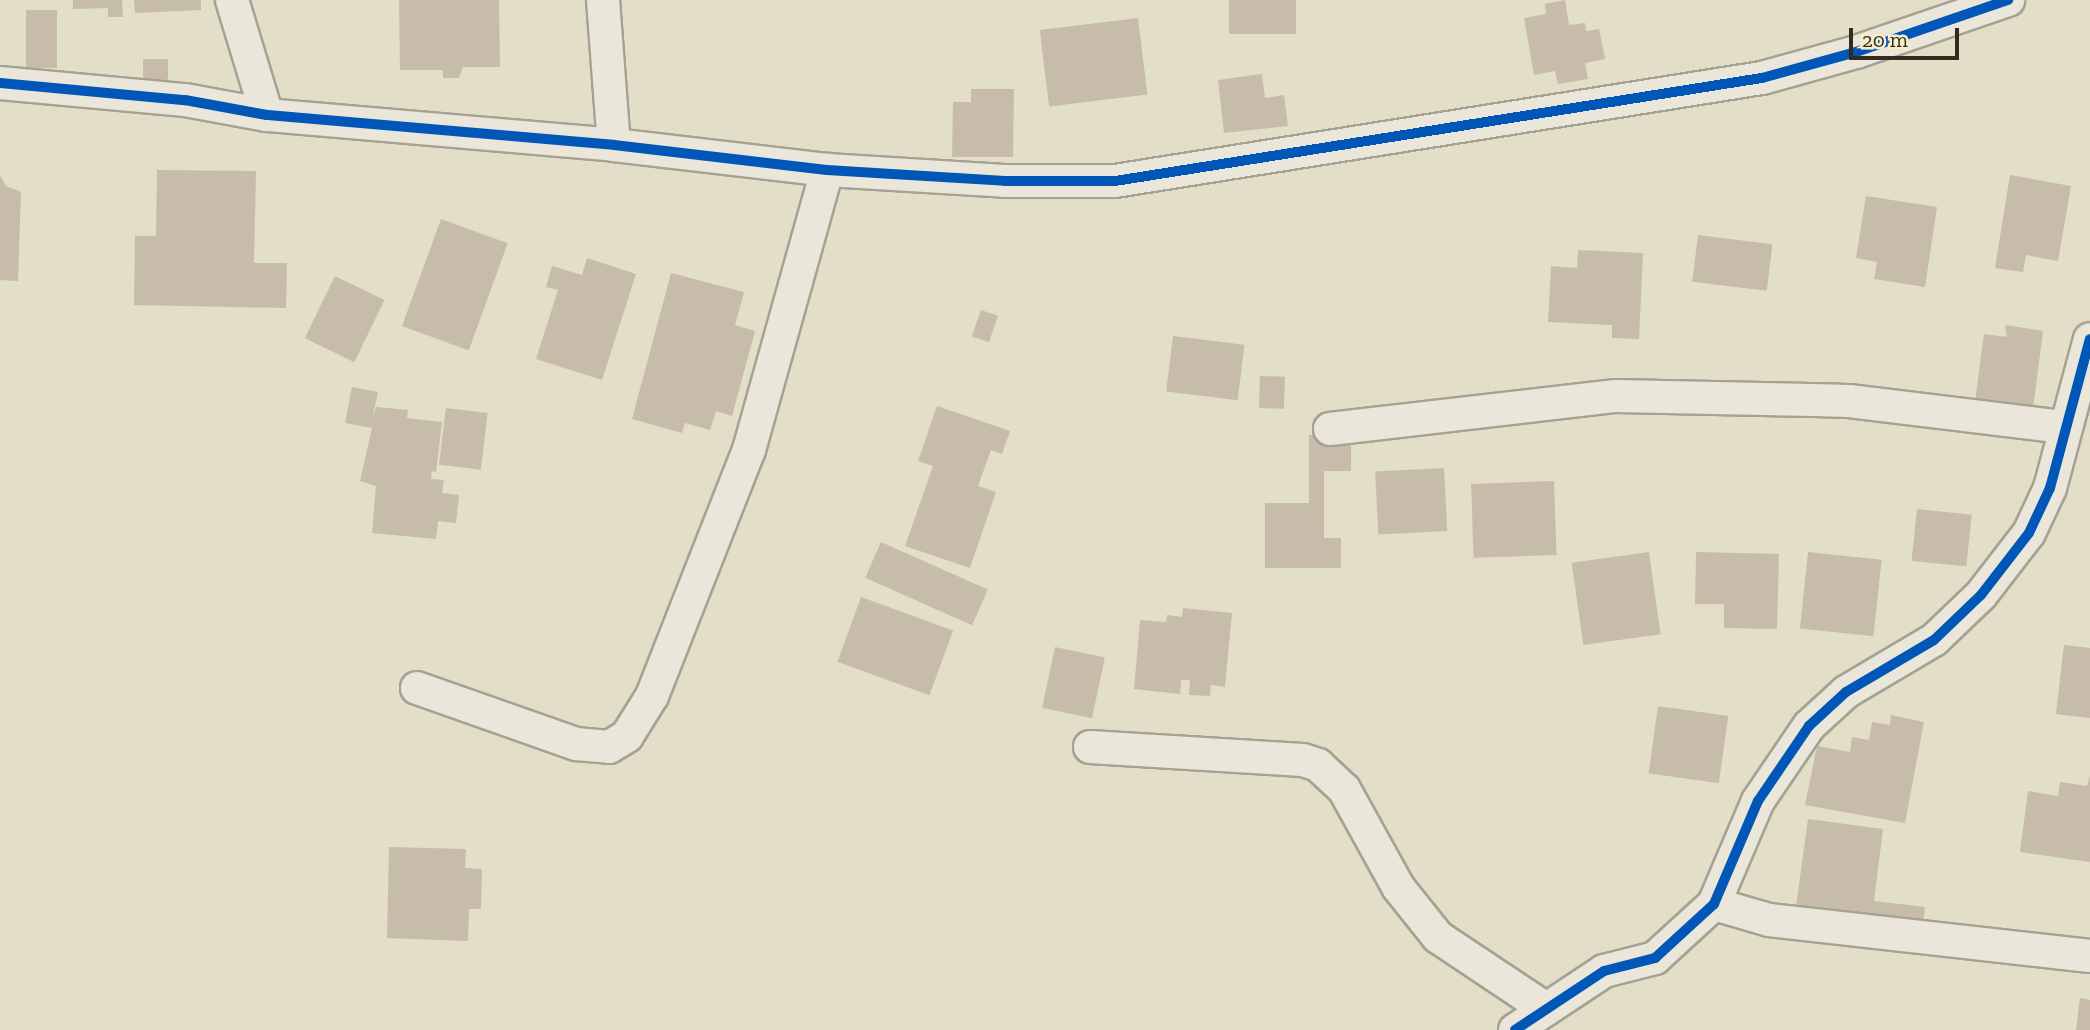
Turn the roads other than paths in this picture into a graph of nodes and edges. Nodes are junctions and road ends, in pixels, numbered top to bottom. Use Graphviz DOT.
graph roads {
  1 [pos="232,0"];
  2 [pos="603,0"];
  3 [pos="2008,0"];
  4 [pos="0,83"];
  5 [pos="267,115"];
  6 [pos="614,145"];
  7 [pos="827,170"];
  8 [pos="2090,340"];
  9 [pos="2064,426"];
  10 [pos="1330,429"];
  11 [pos="417,688"];
  12 [pos="1090,747"];
  13 [pos="1714,904"];
  14 [pos="2090,956"];
  15 [pos="1546,1009"];
  16 [pos="1515,1030"];
  1 -- 5 [label="street"];
  2 -- 6 [label="street"];
  3 -- 7 [label="street"];
  4 -- 5 [label="street"];
  5 -- 6 [label="street"];
  6 -- 7 [label="street"];
  7 -- 11 [label="street"];
  8 -- 9 [label="street"];
  9 -- 10 [label="street"];
  9 -- 13 [label="street"];
  12 -- 15 [label="street"];
  13 -- 14 [label="street"];
  13 -- 15 [label="street"];
  15 -- 16 [label="street"];
}
